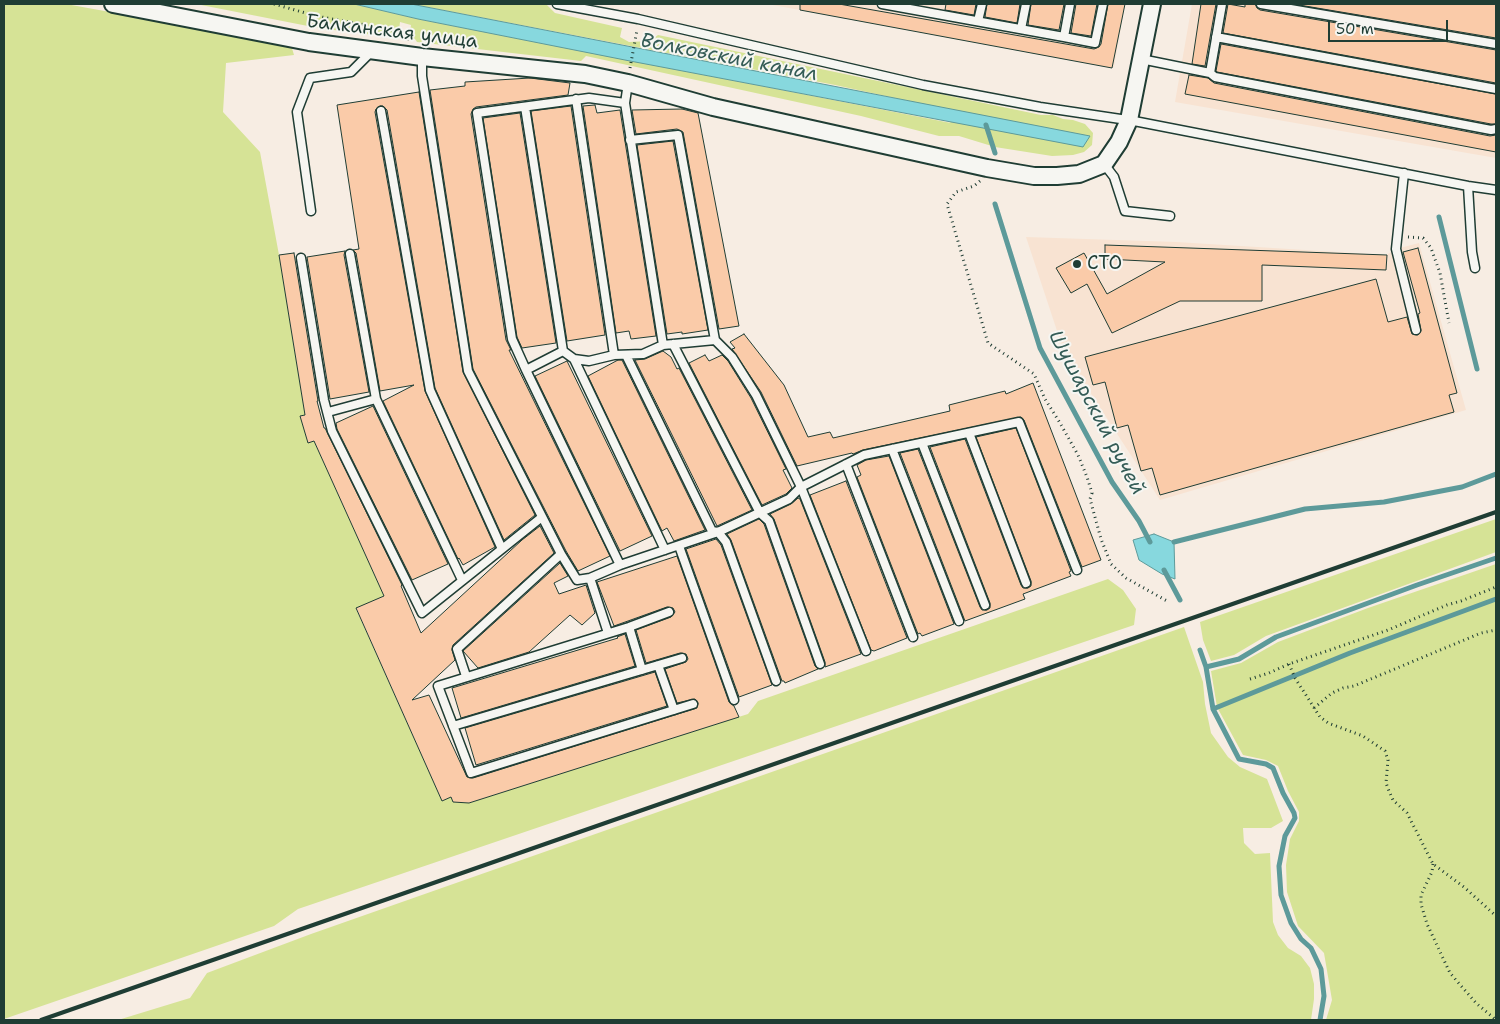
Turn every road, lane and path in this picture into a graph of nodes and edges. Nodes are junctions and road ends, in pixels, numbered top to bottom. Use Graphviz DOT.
graph roads {
  1 [pos="114,4"];
  2 [pos="274,4"];
  3 [pos="557,4"];
  4 [pos="882,4"];
  5 [pos="938,4"];
  6 [pos="982,4"];
  7 [pos="1026,4"];
  8 [pos="1070,4"];
  9 [pos="1103,4"];
  10 [pos="1152,4"];
  11 [pos="1222,4"];
  12 [pos="1261,4"];
  13 [pos="893,5"];
  14 [pos="936,14"];
  15 [pos="978,22"];
  16 [pos="1021,29"];
  17 [pos="637,31"];
  18 [pos="409,33"];
  19 [pos="1064,37"];
  20 [pos="1216,37"];
  21 [pos="1496,44"];
  22 [pos="372,50"];
  23 [pos="422,57"];
  24 [pos="1141,59"];
  25 [pos="1210,72"];
  26 [pos="632,80"];
  27 [pos="1496,89"];
  28 [pos="576,100"];
  29 [pos="625,103"];
  30 [pos="525,107"];
  31 [pos="381,111"];
  32 [pos="1131,120"];
  33 [pos="1496,129"];
  34 [pos="630,140"];
  35 [pos="1104,164"];
  36 [pos="987,168"];
  37 [pos="1404,173"];
  38 [pos="1468,186"];
  39 [pos="1496,190"];
  40 [pos="311,211"];
  41 [pos="1170,216"];
  42 [pos="1397,240"];
  43 [pos="350,254"];
  44 [pos="301,258"];
  45 [pos="1475,268"];
  46 [pos="1448,323"];
  47 [pos="1416,330"];
  48 [pos="715,340"];
  49 [pos="673,344"];
  50 [pos="663,345"];
  51 [pos="563,351"];
  52 [pos="614,356"];
  53 [pos="626,356"];
  54 [pos="574,359"];
  55 [pos="526,370"];
  56 [pos="376,399"];
  57 [pos="328,412"];
  58 [pos="969,433"];
  59 [pos="922,443"];
  60 [pos="892,449"];
  61 [pos="846,464"];
  62 [pos="801,487"];
  63 [pos="760,513"];
  64 [pos="542,517"];
  65 [pos="718,532"];
  66 [pos="679,546"];
  67 [pos="502,549"];
  68 [pos="665,550"];
  69 [pos="561,554"];
  70 [pos="620,565"];
  71 [pos="1077,570"];
  72 [pos="590,578"];
  73 [pos="462,580"];
  74 [pos="1026,583"];
  75 [pos="1496,587"];
  76 [pos="1167,601"];
  77 [pos="984,605"];
  78 [pos="669,612"];
  79 [pos="959,621"];
  80 [pos="629,627"];
  81 [pos="1496,630"];
  82 [pos="608,633"];
  83 [pos="914,637"];
  84 [pos="866,651"];
  85 [pos="682,658"];
  86 [pos="820,664"];
  87 [pos="1289,664"];
  88 [pos="658,665"];
  89 [pos="642,670"];
  90 [pos="466,676"];
  91 [pos="1250,679"];
  92 [pos="776,681"];
  93 [pos="734,700"];
  94 [pos="693,704"];
  95 [pos="1314,708"];
  96 [pos="674,710"];
  97 [pos="453,726"];
  98 [pos="1434,864"];
  99 [pos="1496,916"];
  100 [pos="1496,1020"];
  1 -- 22 [label="street, Балканская улица"];
  2 -- 18 [label="path"];
  3 -- 32 [label="lane"];
  4 -- 13 [label="lane"];
  5 -- 14 [label="lane"];
  6 -- 15 [label="lane"];
  7 -- 16 [label="lane"];
  8 -- 19 [label="lane"];
  9 -- 19 [label="lane"];
  10 -- 24 [label="street"];
  11 -- 20 [label="lane"];
  12 -- 21 [label="lane"];
  13 -- 14 [label="lane"];
  14 -- 15 [label="lane"];
  15 -- 16 [label="lane"];
  16 -- 19 [label="lane"];
  17 -- 26 [label="path"];
  20 -- 25 [label="lane"];
  20 -- 27 [label="lane"];
  22 -- 23 [label="street, Балканская улица"];
  22 -- 40 [label="lane"];
  23 -- 26 [label="street, Балканская улица"];
  23 -- 64 [label="lane"];
  24 -- 25 [label="lane"];
  24 -- 32 [label="street"];
  25 -- 33 [label="lane"];
  26 -- 29 [label="lane"];
  26 -- 36 [label="street, Балканская улица"];
  28 -- 29 [label="lane"];
  28 -- 30 [label="lane"];
  28 -- 52 [label="lane"];
  29 -- 34 [label="lane"];
  30 -- 51 [label="lane"];
  30 -- 55 [label="lane"];
  31 -- 67 [label="lane"];
  32 -- 35 [label="street"];
  32 -- 37 [label="lane"];
  34 -- 48 [label="lane"];
  34 -- 50 [label="lane"];
  35 -- 36 [label="street, Балканская улица"];
  35 -- 41 [label="lane"];
  36 -- 76 [label="path"];
  37 -- 38 [label="lane"];
  37 -- 42 [label="lane"];
  38 -- 39 [label="lane"];
  38 -- 45 [label="lane"];
  42 -- 46 [label="path"];
  42 -- 47 [label="lane"];
  43 -- 56 [label="lane"];
  44 -- 57 [label="lane"];
  48 -- 49 [label="lane"];
  48 -- 62 [label="lane"];
  49 -- 50 [label="lane"];
  49 -- 63 [label="lane"];
  50 -- 53 [label="lane"];
  51 -- 54 [label="lane"];
  51 -- 55 [label="lane"];
  52 -- 53 [label="lane"];
  52 -- 54 [label="lane"];
  53 -- 65 [label="lane"];
  54 -- 68 [label="lane"];
  55 -- 70 [label="lane"];
  56 -- 57 [label="lane"];
  56 -- 73 [label="lane"];
  57 -- 73 [label="lane"];
  58 -- 59 [label="lane"];
  58 -- 71 [label="lane"];
  58 -- 74 [label="lane"];
  59 -- 60 [label="lane"];
  59 -- 77 [label="lane"];
  60 -- 61 [label="lane"];
  60 -- 79 [label="lane"];
  61 -- 62 [label="lane"];
  61 -- 83 [label="lane"];
  62 -- 63 [label="lane"];
  62 -- 84 [label="lane"];
  63 -- 65 [label="lane"];
  63 -- 86 [label="lane"];
  64 -- 67 [label="lane"];
  64 -- 69 [label="lane"];
  65 -- 66 [label="lane"];
  65 -- 92 [label="lane"];
  66 -- 68 [label="lane"];
  66 -- 93 [label="lane"];
  67 -- 73 [label="lane"];
  68 -- 70 [label="lane"];
  69 -- 72 [label="lane"];
  69 -- 90 [label="lane"];
  70 -- 72 [label="lane"];
  72 -- 82 [label="lane"];
  75 -- 87 [label="path"];
  78 -- 80 [label="lane"];
  80 -- 82 [label="lane"];
  80 -- 89 [label="lane"];
  81 -- 95 [label="path"];
  82 -- 90 [label="lane"];
  85 -- 88 [label="lane"];
  87 -- 91 [label="path"];
  87 -- 95 [label="path"];
  88 -- 89 [label="lane"];
  88 -- 96 [label="lane"];
  89 -- 97 [label="lane"];
  90 -- 97 [label="lane"];
  94 -- 96 [label="lane"];
  95 -- 98 [label="path"];
  96 -- 97 [label="lane"];
  98 -- 99 [label="path"];
  98 -- 100 [label="path"];
}
